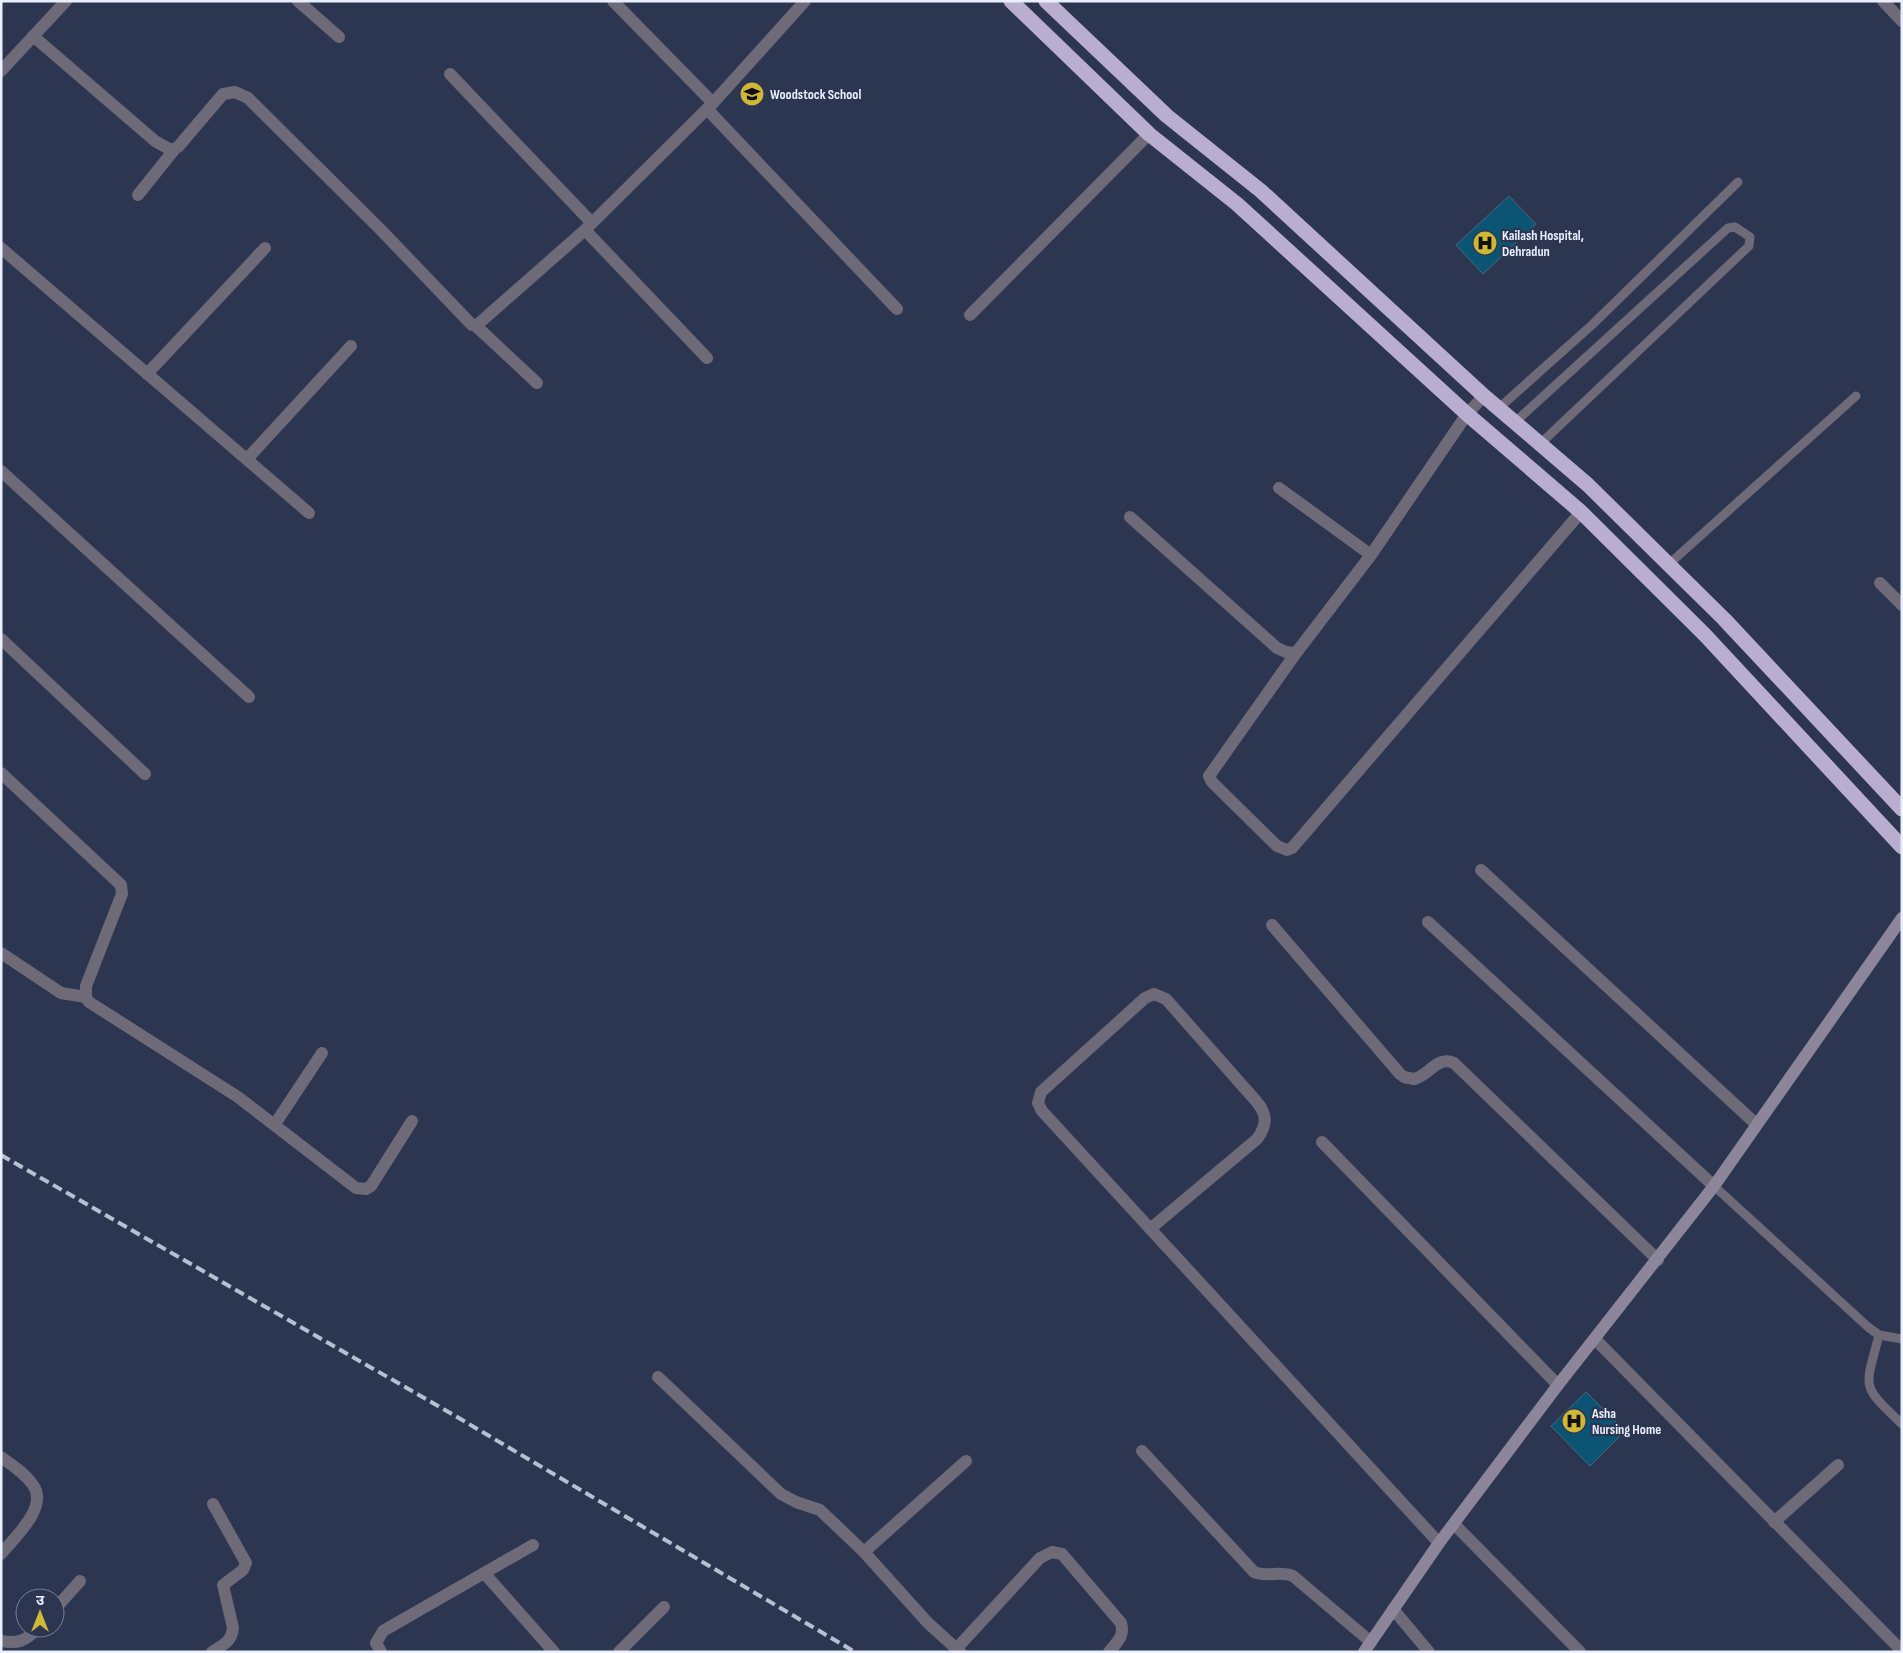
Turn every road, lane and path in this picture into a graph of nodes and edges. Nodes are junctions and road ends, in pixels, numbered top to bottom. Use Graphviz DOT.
graph roads {
  1 [pos="66,1"];
  2 [pos="298,1"];
  3 [pos="614,1"];
  4 [pos="1011,1"];
  5 [pos="1046,1"];
  6 [pos="1883,1"];
  7 [pos="802,2"];
  8 [pos="1902,21"];
  9 [pos="33,36"];
  10 [pos="339,37"];
  11 [pos="1,71"];
  12 [pos="450,74"];
  13 [pos="710,106"];
  14 [pos="1149,134"];
  15 [pos="174,150"];
  16 [pos="1738,182"];
  17 [pos="138,195"];
  18 [pos="588,226"];
  19 [pos="1,248"];
  20 [pos="265,248"];
  21 [pos="897,309"];
  22 [pos="970,315"];
  23 [pos="476,326"];
  24 [pos="351,346"];
  25 [pos="707,358"];
  26 [pos="147,374"];
  27 [pos="537,383"];
  28 [pos="1484,396"];
  29 [pos="1856,396"];
  30 [pos="1499,408"];
  31 [pos="1467,414"];
  32 [pos="1515,422"];
  33 [pos="1540,444"];
  34 [pos="247,459"];
  35 [pos="1,471"];
  36 [pos="1279,488"];
  37 [pos="1581,512"];
  38 [pos="309,513"];
  39 [pos="1130,517"];
  40 [pos="1371,555"];
  41 [pos="1668,564"];
  42 [pos="1880,583"];
  43 [pos="1902,605"];
  44 [pos="1,639"];
  45 [pos="1296,653"];
  46 [pos="249,697"];
  47 [pos="1,773"];
  48 [pos="145,774"];
  49 [pos="1902,809"];
  50 [pos="1902,847"];
  51 [pos="1481,870"];
  52 [pos="1902,918"];
  53 [pos="1428,922"];
  54 [pos="1272,925"];
  55 [pos="1,953"];
  56 [pos="86,997"];
  57 [pos="322,1053"];
  58 [pos="412,1120"];
  59 [pos="275,1124"];
  60 [pos="1756,1124"];
  61 [pos="1322,1142"];
  62 [pos="1714,1186"];
  63 [pos="1150,1228"];
  64 [pos="1658,1260"];
  65 [pos="1879,1335"];
  66 [pos="1595,1339"];
  67 [pos="1902,1339"];
  68 [pos="658,1377"];
  69 [pos="1558,1385"];
  70 [pos="1902,1424"];
  71 [pos="1142,1451"];
  72 [pos="1,1456"];
  73 [pos="966,1461"];
  74 [pos="1838,1465"];
  75 [pos="213,1504"];
  76 [pos="1774,1522"];
  77 [pos="1455,1525"];
  78 [pos="1438,1543"];
  79 [pos="533,1545"];
  80 [pos="864,1552"];
  81 [pos="1,1554"];
  82 [pos="486,1574"];
  83 [pos="80,1581"];
  84 [pos="65,1598"];
  85 [pos="664,1607"];
  86 [pos="1393,1609"];
  87 [pos="29,1638"];
  88 [pos="1,1641"];
  89 [pos="1367,1647"];
  90 [pos="958,1650"];
  91 [pos="1902,1651"];
  92 [pos="212,1652"];
  93 [pos="381,1652"];
  94 [pos="554,1652"];
  95 [pos="619,1652"];
  96 [pos="1109,1652"];
  97 [pos="1429,1652"];
  98 [pos="1580,1652"];
  1 -- 9 [label="street"];
  2 -- 10 [label="street"];
  3 -- 13 [label="street"];
  4 -- 14 [label="highway"];
  5 -- 28 [label="highway"];
  6 -- 8 [label="street"];
  7 -- 13 [label="street"];
  9 -- 11 [label="street"];
  9 -- 15 [label="street"];
  12 -- 18 [label="street"];
  13 -- 18 [label="street"];
  13 -- 21 [label="street"];
  14 -- 22 [label="street"];
  14 -- 31 [label="highway"];
  15 -- 17 [label="street"];
  15 -- 23 [label="street"];
  16 -- 30 [label="lane"];
  18 -- 23 [label="street"];
  18 -- 25 [label="street"];
  19 -- 26 [label="street"];
  20 -- 26 [label="street"];
  23 -- 27 [label="street"];
  24 -- 34 [label="street"];
  26 -- 34 [label="street"];
  28 -- 30 [label="highway"];
  28 -- 31 [label="street"];
  29 -- 41 [label="lane"];
  30 -- 32 [label="highway"];
  31 -- 37 [label="highway"];
  31 -- 40 [label="street"];
  32 -- 33 [label="highway"];
  32 -- 33 [label="lane"];
  33 -- 41 [label="highway"];
  34 -- 38 [label="street"];
  35 -- 46 [label="street"];
  36 -- 40 [label="street"];
  37 -- 45 [label="street"];
  37 -- 50 [label="highway"];
  39 -- 45 [label="street"];
  40 -- 45 [label="street"];
  41 -- 49 [label="highway"];
  42 -- 43 [label="street"];
  44 -- 48 [label="street"];
  47 -- 56 [label="street"];
  51 -- 60 [label="street"];
  52 -- 60 [label="main road"];
  53 -- 62 [label="street"];
  54 -- 64 [label="street"];
  55 -- 56 [label="street"];
  56 -- 59 [label="street"];
  57 -- 59 [label="street"];
  58 -- 59 [label="street"];
  60 -- 62 [label="main road"];
  61 -- 69 [label="street"];
  62 -- 64 [label="main road"];
  62 -- 65 [label="lane"];
  63 -- 63 [label="street"];
  63 -- 78 [label="street"];
  64 -- 66 [label="main road"];
  65 -- 67 [label="lane"];
  65 -- 70 [label="lane"];
  66 -- 69 [label="main road"];
  66 -- 76 [label="street"];
  68 -- 80 [label="street"];
  69 -- 77 [label="main road"];
  71 -- 89 [label="street"];
  72 -- 81 [label="street"];
  73 -- 80 [label="street"];
  74 -- 76 [label="street"];
  75 -- 92 [label="street"];
  76 -- 91 [label="street"];
  77 -- 78 [label="main road"];
  77 -- 98 [label="street"];
  78 -- 86 [label="main road"];
  79 -- 82 [label="street"];
  80 -- 90 [label="street"];
  82 -- 93 [label="street"];
  82 -- 94 [label="street"];
  83 -- 84 [label="street"];
  85 -- 95 [label="street"];
  86 -- 89 [label="main road"];
  86 -- 97 [label="street"];
  87 -- 88 [label="street"];
  90 -- 96 [label="street"];
}
